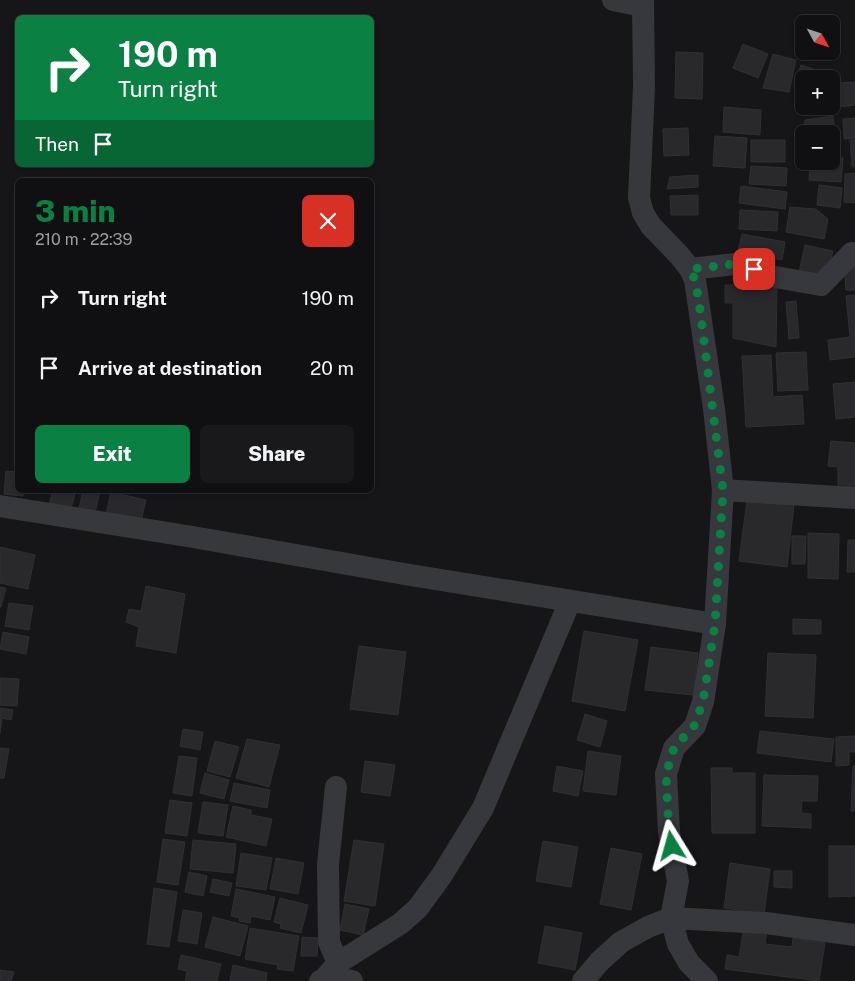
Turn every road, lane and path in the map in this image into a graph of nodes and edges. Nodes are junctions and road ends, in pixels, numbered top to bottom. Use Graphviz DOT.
graph roads {
  1 [pos="613,0"];
  2 [pos="643,3"];
  3 [pos="852,253"];
  4 [pos="690,269"];
  5 [pos="723,490"];
  6 [pos="855,498"];
  7 [pos="0,506"];
  8 [pos="570,601"];
  9 [pos="715,624"];
  10 [pos="336,787"];
  11 [pos="671,918"];
  12 [pos="855,935"];
  13 [pos="327,974"];
  14 [pos="352,981"];
  15 [pos="583,981"];
  16 [pos="707,981"];
  1 -- 2 [label="street"];
  2 -- 4 [label="street"];
  3 -- 4 [label="street"];
  4 -- 5 [label="street"];
  5 -- 6 [label="street"];
  5 -- 9 [label="street"];
  7 -- 8 [label="street"];
  8 -- 9 [label="street"];
  8 -- 13 [label="street"];
  9 -- 11 [label="street"];
  10 -- 13 [label="street"];
  11 -- 12 [label="street"];
  11 -- 15 [label="street"];
  11 -- 16 [label="street"];
  13 -- 14 [label="street"];
}
